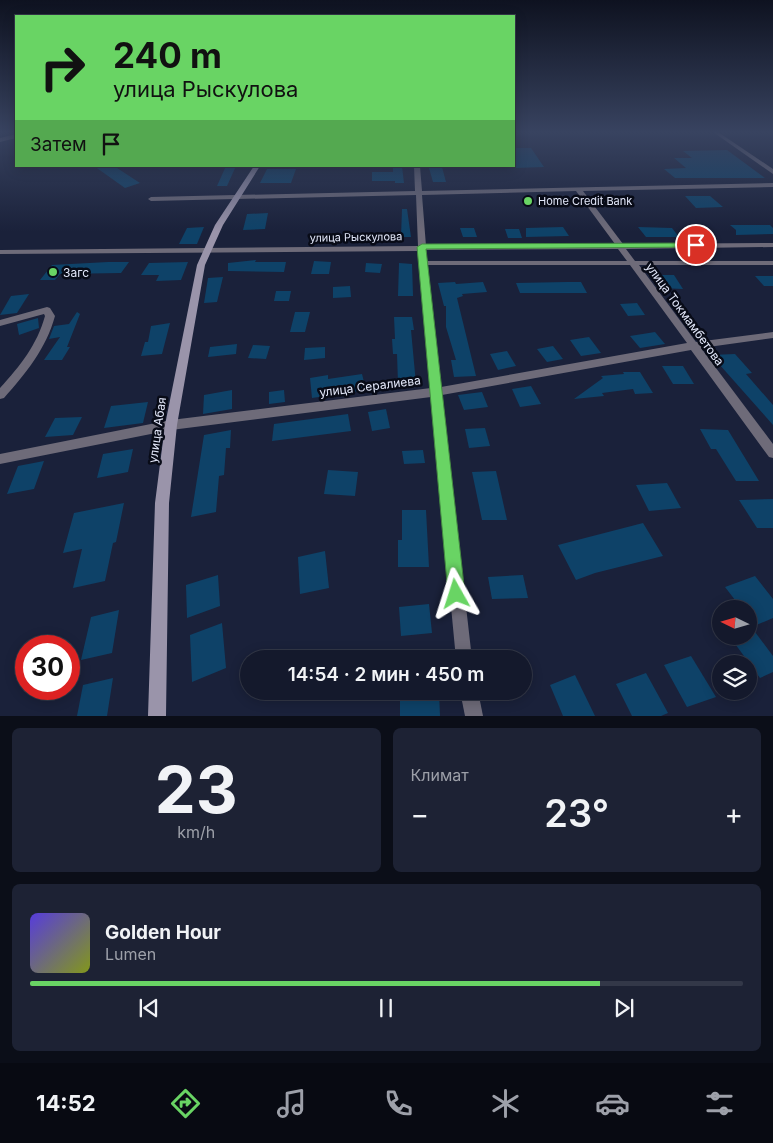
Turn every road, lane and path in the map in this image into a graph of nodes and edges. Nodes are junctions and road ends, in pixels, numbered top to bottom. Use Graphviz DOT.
graph roads {
  1 [pos="256,167"];
  2 [pos="417,167"];
  3 [pos="773,185"];
  4 [pos="578,189"];
  5 [pos="418,193"];
  6 [pos="236,197"];
  7 [pos="151,199"];
  8 [pos="773,245"];
  9 [pos="619,246"];
  10 [pos="422,247"];
  11 [pos="206,251"];
  12 [pos="0,252"];
  13 [pos="423,263"];
  14 [pos="773,263"];
  15 [pos="633,264"];
  16 [pos="0,323"];
  17 [pos="773,335"];
  18 [pos="692,346"];
  19 [pos="436,392"];
  20 [pos="0,394"];
  21 [pos="170,425"];
  22 [pos="773,453"];
  23 [pos="0,460"];
  24 [pos="463,650"];
  25 [pos="471,700"];
  26 [pos="157,716"];
  27 [pos="474,716"];
  1 -- 6 [label="street, улица Абая"];
  2 -- 5 [label="street"];
  3 -- 4 [label="street"];
  4 -- 5 [label="street"];
  4 -- 9 [label="street, улица Токмамбетова"];
  5 -- 6 [label="street"];
  5 -- 10 [label="street"];
  6 -- 7 [label="street"];
  6 -- 11 [label="street, улица Абая"];
  8 -- 9 [label="street, улица Рыскулова"];
  9 -- 10 [label="street, улица Рыскулова"];
  9 -- 15 [label="street, улица Токмамбетова"];
  10 -- 11 [label="street, улица Рыскулова"];
  10 -- 13 [label="street"];
  11 -- 12 [label="street, улица Рыскулова"];
  11 -- 21 [label="street, улица Абая"];
  13 -- 15 [label="street"];
  13 -- 19 [label="street"];
  14 -- 15 [label="street"];
  15 -- 18 [label="street, улица Токмамбетова"];
  16 -- 20 [label="street"];
  17 -- 18 [label="street, улица Сералиева"];
  18 -- 19 [label="street, улица Сералиева"];
  18 -- 22 [label="street, улица Токмамбетова"];
  19 -- 21 [label="street, улица Сералиева"];
  19 -- 24 [label="street"];
  21 -- 23 [label="street, улица Сералиева"];
  21 -- 26 [label="street, улица Абая"];
  25 -- 27 [label="street"];
}
